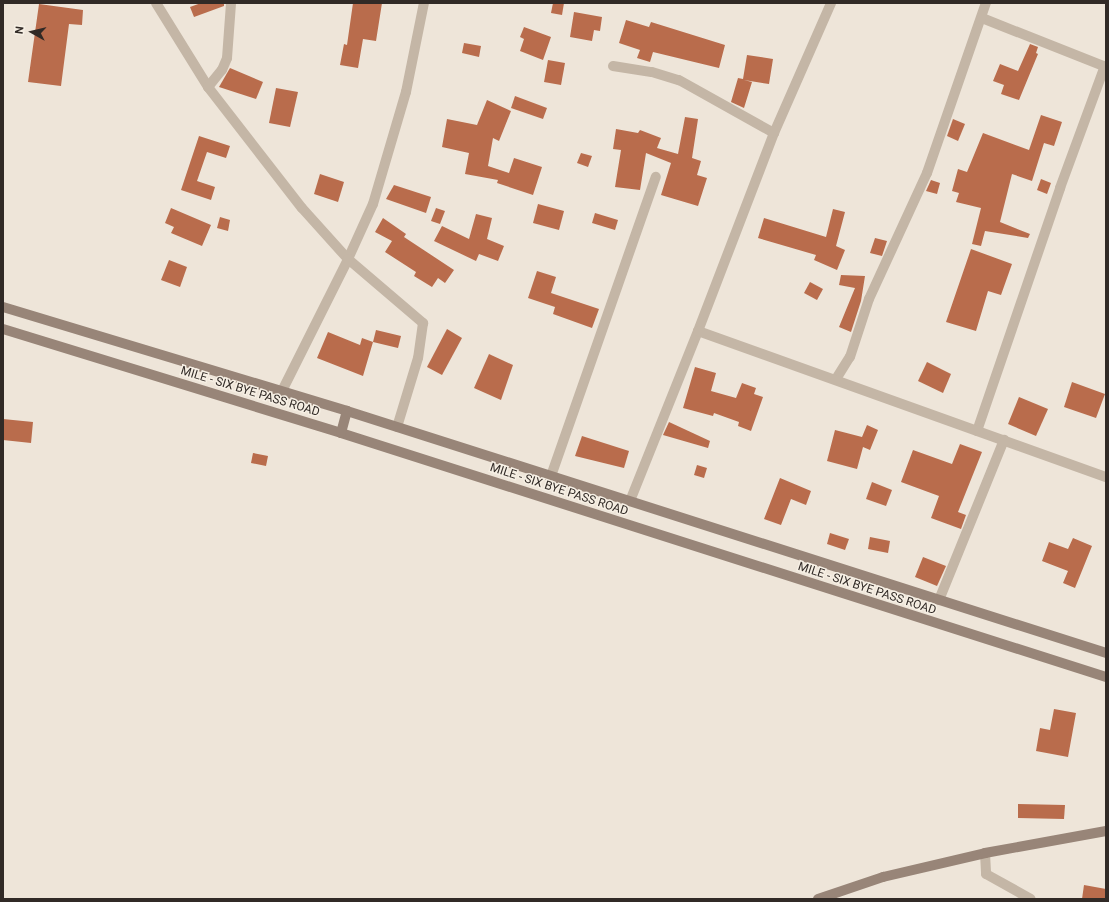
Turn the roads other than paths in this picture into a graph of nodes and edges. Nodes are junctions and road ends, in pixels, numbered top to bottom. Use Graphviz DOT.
graph roads {
  1 [pos="156,3"];
  2 [pos="231,3"];
  3 [pos="424,3"];
  4 [pos="831,3"];
  5 [pos="986,3"];
  6 [pos="982,18"];
  7 [pos="613,66"];
  8 [pos="1106,66"];
  9 [pos="208,87"];
  10 [pos="774,133"];
  11 [pos="656,177"];
  12 [pos="348,259"];
  13 [pos="3,307"];
  14 [pos="3,329"];
  15 [pos="698,331"];
  16 [pos="836,379"];
  17 [pos="282,391"];
  18 [pos="347,411"];
  19 [pos="397,427"];
  20 [pos="977,431"];
  21 [pos="341,433"];
  22 [pos="1004,440"];
  23 [pos="550,476"];
  24 [pos="1106,476"];
  25 [pos="630,501"];
  26 [pos="939,600"];
  27 [pos="1106,653"];
  28 [pos="1106,678"];
  29 [pos="1106,831"];
  30 [pos="985,853"];
  31 [pos="818,899"];
  32 [pos="1031,899"];
  1 -- 9 [label="street"];
  2 -- 9 [label="street"];
  3 -- 12 [label="street"];
  4 -- 10 [label="street"];
  5 -- 6 [label="street"];
  6 -- 8 [label="street"];
  6 -- 16 [label="street"];
  7 -- 10 [label="street"];
  8 -- 20 [label="street"];
  9 -- 12 [label="street"];
  10 -- 15 [label="street"];
  11 -- 23 [label="street"];
  12 -- 17 [label="street"];
  12 -- 19 [label="street"];
  13 -- 17 [label="street"];
  14 -- 21 [label="street, MILE - SIX BYE PASS ROAD"];
  15 -- 16 [label="street"];
  15 -- 25 [label="street"];
  16 -- 20 [label="street"];
  17 -- 18 [label="street"];
  18 -- 19 [label="street"];
  18 -- 21 [label="street"];
  19 -- 23 [label="street"];
  20 -- 22 [label="street"];
  21 -- 28 [label="street, MILE - SIX BYE PASS ROAD"];
  22 -- 24 [label="street"];
  22 -- 26 [label="street"];
  23 -- 25 [label="street"];
  25 -- 26 [label="street"];
  26 -- 27 [label="street"];
  29 -- 30 [label="street"];
  30 -- 31 [label="street"];
  30 -- 32 [label="street"];
}
